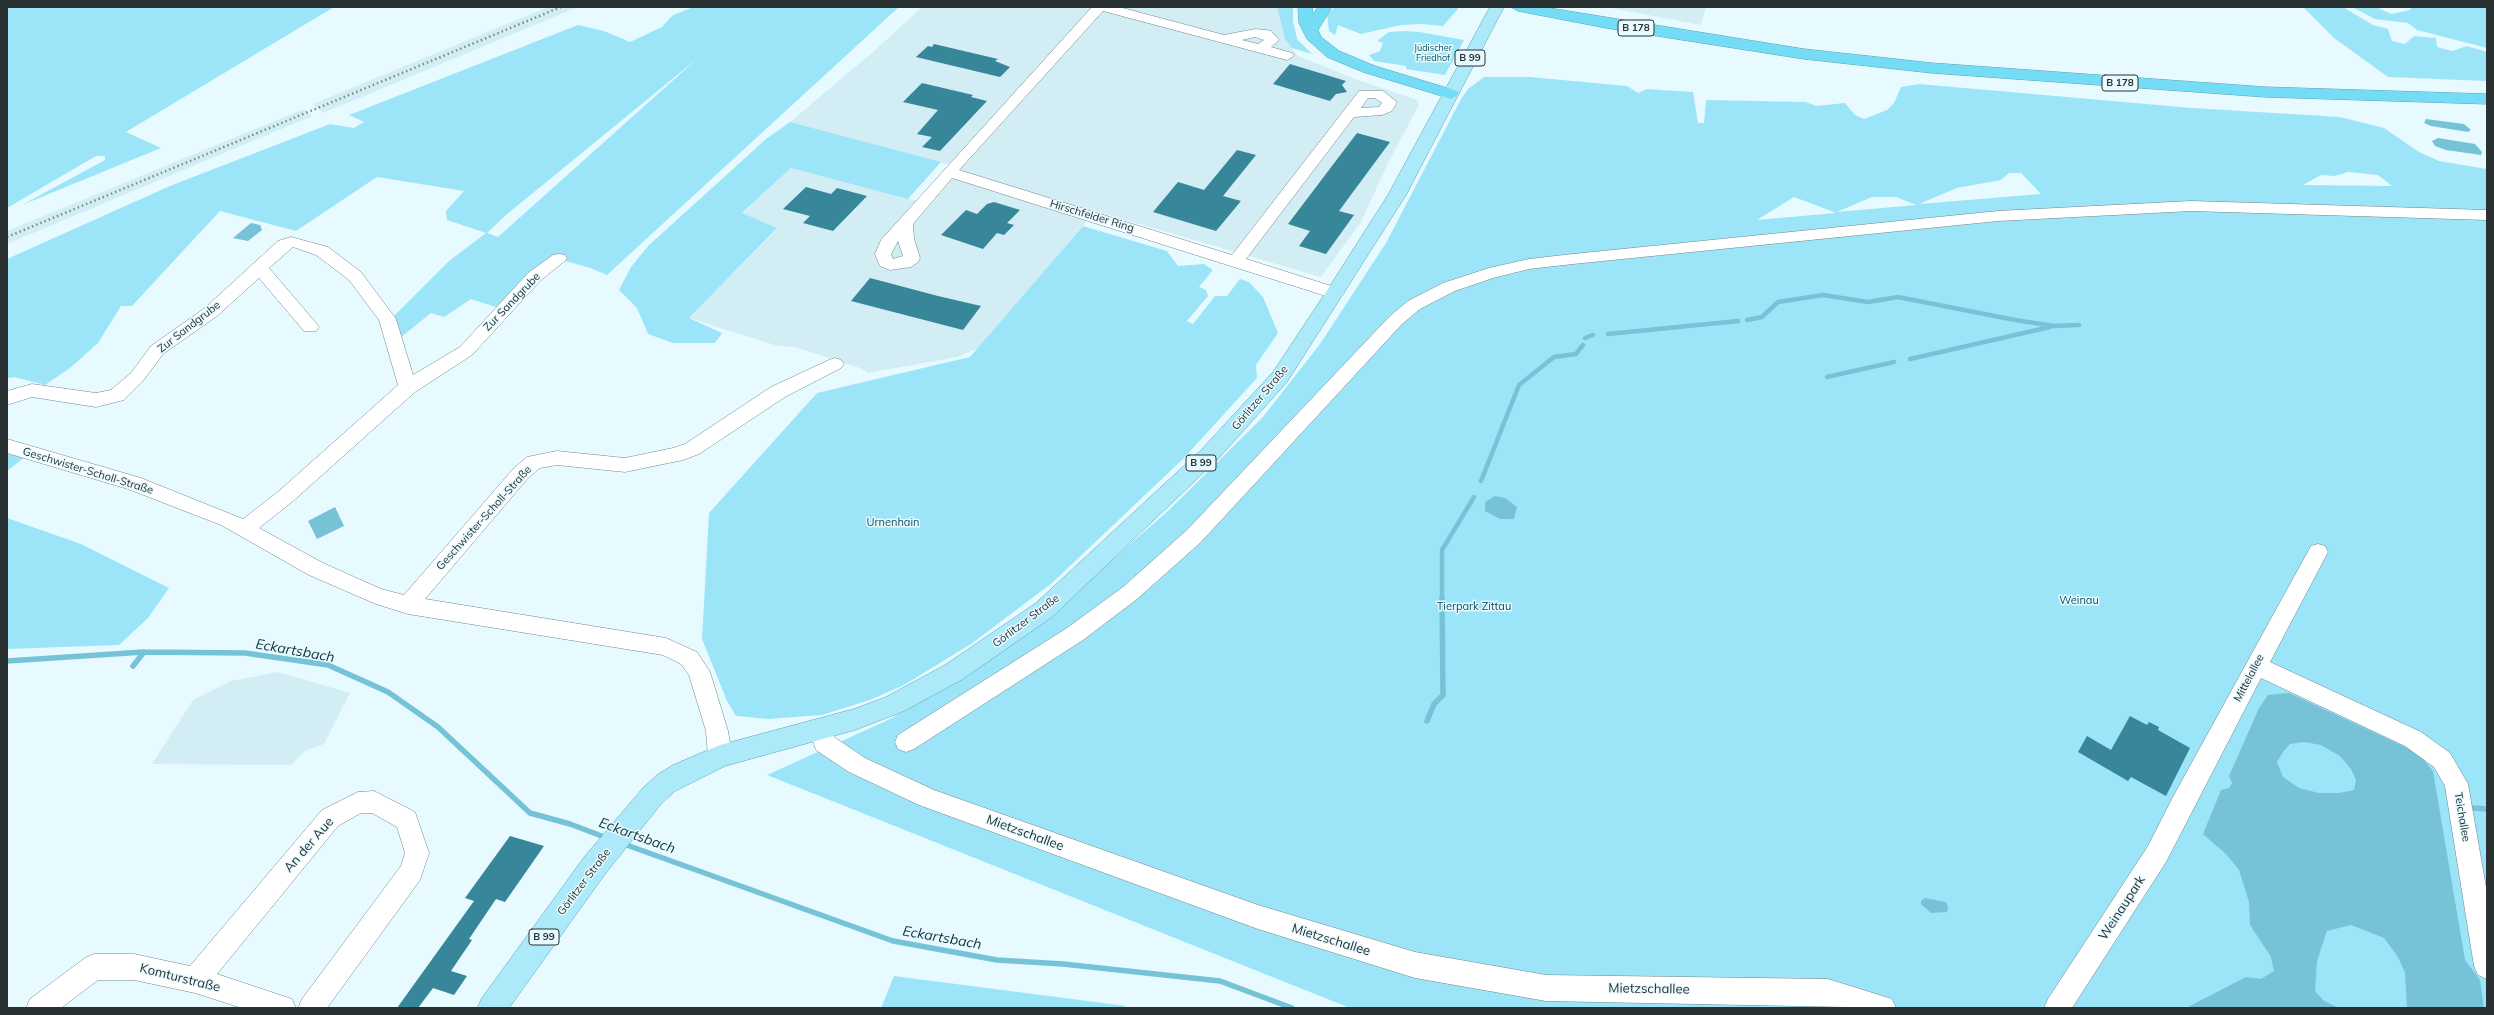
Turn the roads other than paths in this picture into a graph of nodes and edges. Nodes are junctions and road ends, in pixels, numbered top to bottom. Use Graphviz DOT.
graph roads {
  1 [pos="1099,7"];
  2 [pos="1103,7"];
  3 [pos="1305,7"];
  4 [pos="1325,7"];
  5 [pos="1496,7"];
  6 [pos="1518,7"];
  7 [pos="1311,30"];
  8 [pos="1287,56"];
  9 [pos="1451,94"];
  10 [pos="2487,99"];
  11 [pos="1350,113"];
  12 [pos="949,172"];
  13 [pos="2487,215"];
  14 [pos="905,224"];
  15 [pos="559,259"];
  16 [pos="1236,261"];
  17 [pos="259,267"];
  18 [pos="1335,293"];
  19 [pos="310,327"];
  20 [pos="835,364"];
  21 [pos="408,387"];
  22 [pos="7,398"];
  23 [pos="7,446"];
  24 [pos="244,529"];
  25 [pos="2318,552"];
  26 [pos="408,604"];
  27 [pos="2256,666"];
  28 [pos="820,729"];
  29 [pos="906,742"];
  30 [pos="720,756"];
  31 [pos="2180,805"];
  32 [pos="2487,966"];
  33 [pos="195,980"];
  34 [pos="39,1008"];
  35 [pos="283,1008"];
  36 [pos="311,1008"];
  37 [pos="492,1008"];
  38 [pos="1883,1008"];
  39 [pos="2057,1008"];
  1 -- 12 [label="street"];
  2 -- 8 [label="street"];
  3 -- 7 [label="highway"];
  4 -- 7 [label="highway"];
  5 -- 9 [label="main road, B 99"];
  6 -- 10 [label="highway, B 178"];
  7 -- 9 [label="highway"];
  9 -- 18 [label="main road, Görlitzer Straße / B 99"];
  11 -- 16 [label="street"];
  12 -- 14 [label="street"];
  12 -- 16 [label="street, Hirschfelder Ring"];
  13 -- 29 [label="street"];
  15 -- 21 [label="street, Zur Sandgrube"];
  16 -- 18 [label="street, Hirschfelder Ring"];
  17 -- 19 [label="street"];
  17 -- 21 [label="street, Zur Sandgrube"];
  17 -- 22 [label="street, Zur Sandgrube"];
  18 -- 28 [label="main road, Görlitzer Straße / B 99"];
  20 -- 26 [label="street, Geschwister-Scholl-Straße"];
  21 -- 24 [label="street, Zur Sandgrube"];
  23 -- 24 [label="street, Geschwister-Scholl-Straße"];
  24 -- 26 [label="street, Geschwister-Scholl-Straße"];
  25 -- 27 [label="street, Mittelallee"];
  26 -- 30 [label="street, Geschwister-Scholl-Straße"];
  27 -- 31 [label="street, Mittelallee"];
  27 -- 32 [label="street, Teichallee"];
  28 -- 30 [label="main road, Görlitzer Straße / B 99"];
  28 -- 38 [label="street, Mietzschallee"];
  30 -- 37 [label="main road, Görlitzer Straße / B 99"];
  31 -- 39 [label="street, Weinaupark"];
  33 -- 34 [label="street, Komturstraße"];
  33 -- 35 [label="street, Komturstraße"];
  33 -- 36 [label="street, An der Aue"];
}
